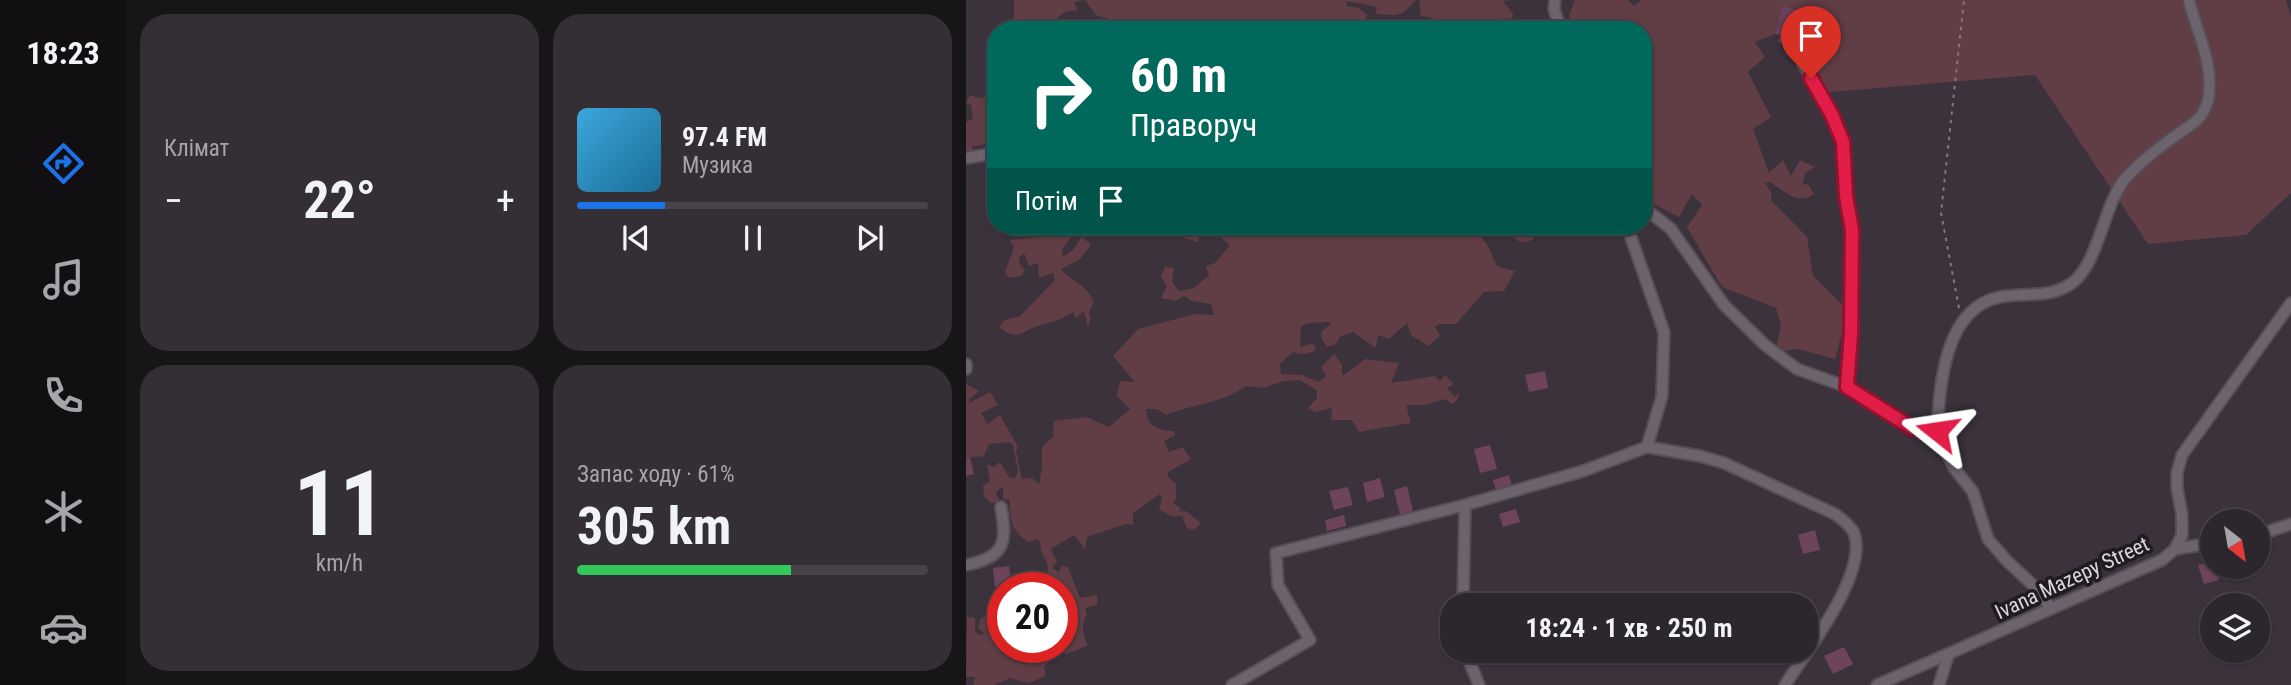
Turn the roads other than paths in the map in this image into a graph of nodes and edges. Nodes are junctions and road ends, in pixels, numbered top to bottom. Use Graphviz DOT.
graph roads {
  1 [pos="1555,0"];
  2 [pos="2189,0"];
  3 [pos="1558,21"];
  4 [pos="1802,64"];
  5 [pos="987,154"];
  6 [pos="966,158"];
  7 [pos="1652,214"];
  8 [pos="1630,235"];
  9 [pos="2291,303"];
  10 [pos="1847,387"];
  11 [pos="1937,431"];
  12 [pos="1647,447"];
  13 [pos="1465,505"];
  14 [pos="1001,507"];
  15 [pos="2291,524"];
  16 [pos="2270,531"];
  17 [pos="2200,545"];
  18 [pos="2175,549"];
  19 [pos="966,565"];
  20 [pos="1463,593"];
  21 [pos="2050,607"];
  22 [pos="1948,656"];
  23 [pos="1470,663"];
  24 [pos="1232,685"];
  25 [pos="1479,685"];
  26 [pos="1786,685"];
  27 [pos="1877,685"];
  28 [pos="1939,685"];
  1 -- 3 [label="street"];
  2 -- 11 [label="street"];
  4 -- 10 [label="street"];
  5 -- 6 [label="street"];
  7 -- 10 [label="street"];
  8 -- 12 [label="street"];
  9 -- 18 [label="street, Ivana Mazepy Street"];
  10 -- 11 [label="street"];
  11 -- 21 [label="street"];
  12 -- 13 [label="street"];
  12 -- 26 [label="street"];
  13 -- 20 [label="street"];
  13 -- 24 [label="street"];
  14 -- 19 [label="street"];
  15 -- 16 [label="street"];
  17 -- 18 [label="street"];
  18 -- 21 [label="street, Ivana Mazepy Street"];
  21 -- 22 [label="street, Ivana Mazepy Street"];
  22 -- 27 [label="street, Ivana Mazepy Street"];
  22 -- 28 [label="street"];
  23 -- 25 [label="street"];
}
